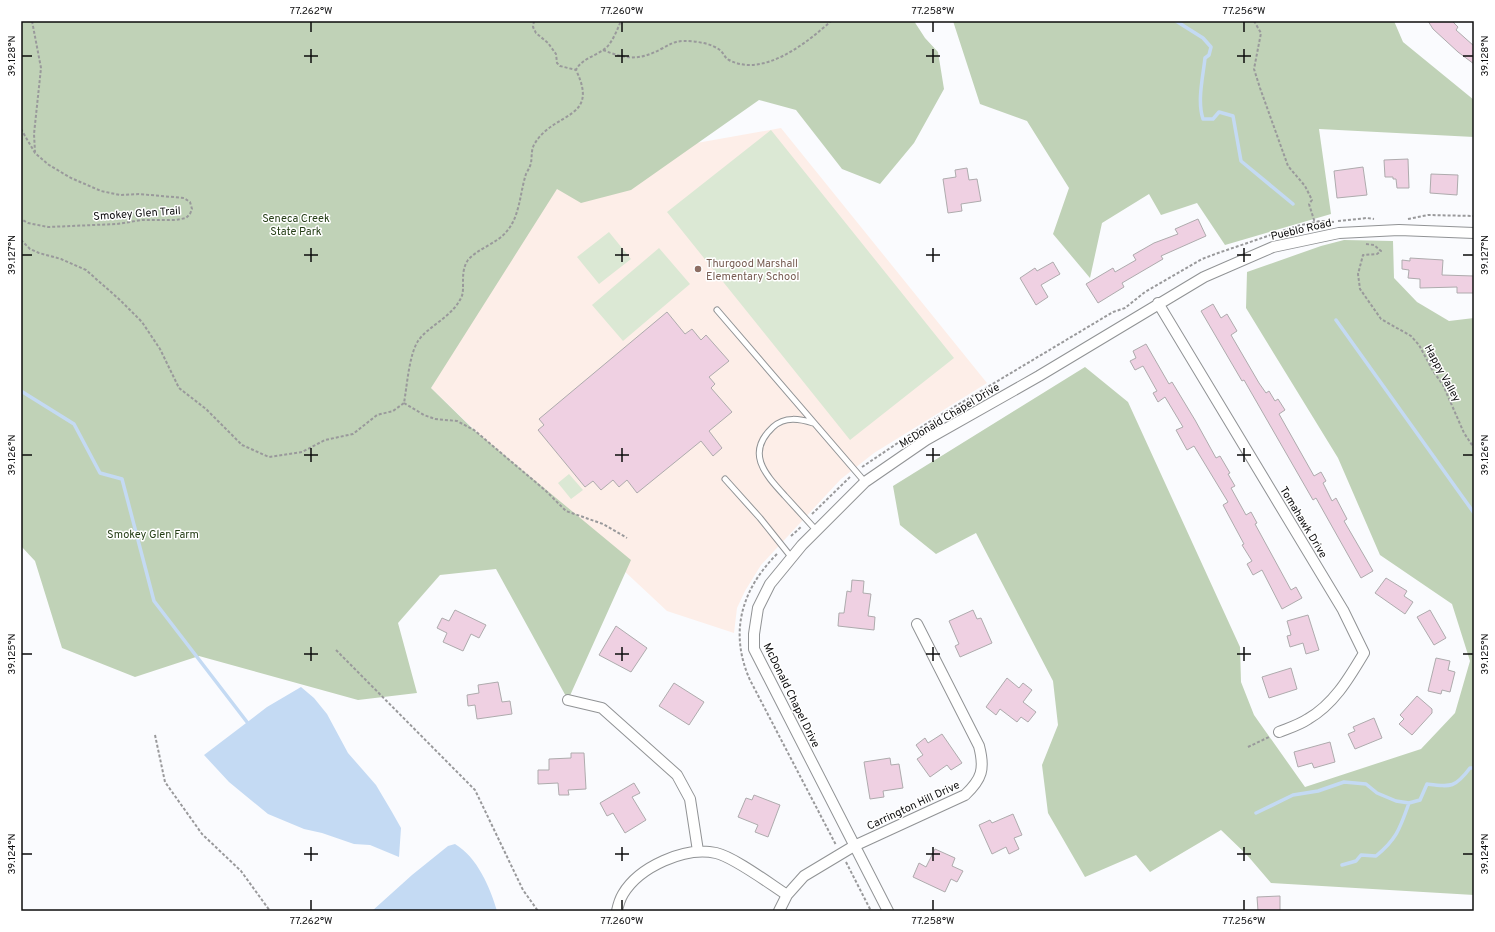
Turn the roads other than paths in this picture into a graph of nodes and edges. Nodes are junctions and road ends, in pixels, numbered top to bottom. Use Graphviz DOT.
graph roads {
  1 [pos="1474,233"];
  2 [pos="1158,303"];
  3 [pos="717,310"];
  4 [pos="1066,360"];
  5 [pos="814,424"];
  6 [pos="725,479"];
  7 [pos="865,482"];
  8 [pos="816,530"];
  9 [pos="792,558"];
  10 [pos="917,624"];
  11 [pos="568,700"];
  12 [pos="1279,732"];
  13 [pos="854,846"];
  14 [pos="698,851"];
  15 [pos="787,895"];
  16 [pos="617,911"];
  17 [pos="780,911"];
  18 [pos="888,911"];
  1 -- 2 [label="street, Pueblo Road"];
  2 -- 4 [label="street, Pueblo Road"];
  2 -- 12 [label="street, Tomahawk Drive"];
  3 -- 5 [label="lane"];
  4 -- 7 [label="street, McDonald Chapel Drive"];
  5 -- 7 [label="lane"];
  5 -- 8 [label="lane"];
  6 -- 9 [label="lane"];
  7 -- 8 [label="street, McDonald Chapel Drive"];
  8 -- 9 [label="street, McDonald Chapel Drive"];
  9 -- 13 [label="street, McDonald Chapel Drive"];
  10 -- 13 [label="street, Carrington Hill Drive"];
  11 -- 14 [label="street"];
  13 -- 15 [label="street, Carrington Hill Drive"];
  13 -- 18 [label="street, McDonald Chapel Drive"];
  14 -- 15 [label="street"];
  14 -- 16 [label="street"];
  15 -- 17 [label="street, Carrington Hill Drive"];
}
